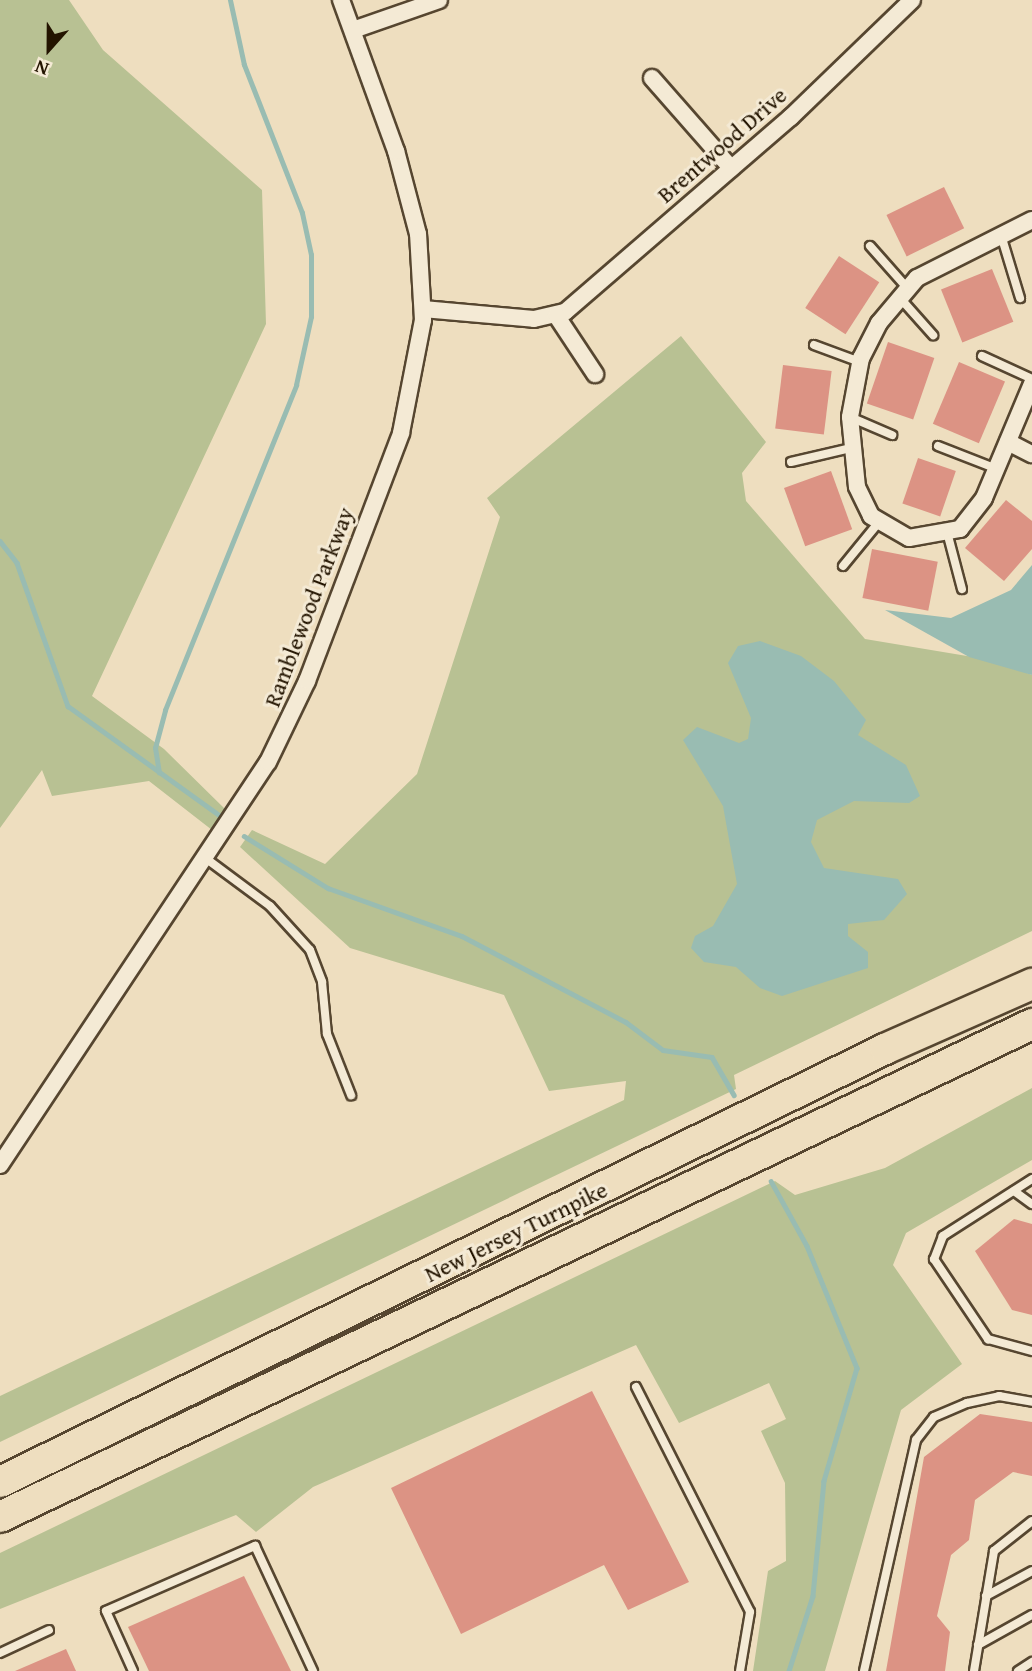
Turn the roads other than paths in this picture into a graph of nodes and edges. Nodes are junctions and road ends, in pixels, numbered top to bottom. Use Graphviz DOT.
graph roads {
  1 [pos="341,0"];
  2 [pos="439,0"];
  3 [pos="912,0"];
  4 [pos="353,30"];
  5 [pos="652,78"];
  6 [pos="731,168"];
  7 [pos="1032,220"];
  8 [pos="1001,235"];
  9 [pos="870,246"];
  10 [pos="904,294"];
  11 [pos="1020,298"];
  12 [pos="423,309"];
  13 [pos="556,315"];
  14 [pos="933,335"];
  15 [pos="814,345"];
  16 [pos="982,356"];
  17 [pos="860,362"];
  18 [pos="595,374"];
  19 [pos="1032,382"];
  20 [pos="850,418"];
  21 [pos="892,435"];
  22 [pos="1008,442"];
  23 [pos="938,446"];
  24 [pos="851,448"];
  25 [pos="1032,454"];
  26 [pos="791,462"];
  27 [pos="997,469"];
  28 [pos="879,522"];
  29 [pos="947,532"];
  30 [pos="843,566"];
  31 [pos="962,589"];
  32 [pos="208,860"];
  33 [pos="1032,971"];
  34 [pos="1032,984"];
  35 [pos="1023,1030"];
  36 [pos="885,1049"];
  37 [pos="351,1095"];
  38 [pos="0,1165"];
  39 [pos="1032,1179"];
  40 [pos="1013,1191"];
  41 [pos="1032,1205"];
  42 [pos="350,1334"];
  43 [pos="1032,1351"];
  44 [pos="636,1387"];
  45 [pos="1032,1402"];
  46 [pos="0,1482"];
  47 [pos="0,1517"];
  48 [pos="1032,1521"];
  49 [pos="1032,1571"];
  50 [pos="986,1596"];
  51 [pos="1032,1615"];
  52 [pos="49,1630"];
  53 [pos="978,1644"];
  54 [pos="0,1653"];
  55 [pos="1032,1662"];
  56 [pos="133,1671"];
  57 [pos="313,1671"];
  58 [pos="740,1671"];
  59 [pos="864,1671"];
  60 [pos="974,1671"];
  61 [pos="1018,1671"];
  1 -- 4 [label="street, Ramblewood Parkway"];
  2 -- 4 [label="street"];
  3 -- 6 [label="street, Brentwood Drive"];
  4 -- 12 [label="street, Ramblewood Parkway"];
  5 -- 6 [label="street"];
  6 -- 13 [label="street, Brentwood Drive"];
  7 -- 8 [label="street"];
  8 -- 10 [label="street"];
  8 -- 11 [label="lane"];
  9 -- 10 [label="lane"];
  10 -- 14 [label="lane"];
  10 -- 17 [label="street"];
  12 -- 13 [label="street"];
  12 -- 32 [label="street, Ramblewood Parkway"];
  13 -- 18 [label="street"];
  15 -- 17 [label="lane"];
  16 -- 19 [label="lane"];
  17 -- 20 [label="street"];
  19 -- 22 [label="street"];
  20 -- 21 [label="lane"];
  20 -- 24 [label="street"];
  22 -- 25 [label="street"];
  22 -- 27 [label="street"];
  23 -- 27 [label="lane"];
  24 -- 26 [label="lane"];
  24 -- 28 [label="street"];
  27 -- 29 [label="street"];
  28 -- 29 [label="street"];
  28 -- 30 [label="lane"];
  29 -- 31 [label="lane"];
  32 -- 37 [label="lane"];
  32 -- 38 [label="street, Ramblewood Parkway"];
  33 -- 36 [label="highway"];
  34 -- 36 [label="highway, New Jersey Turnpike"];
  35 -- 42 [label="highway, New Jersey Turnpike"];
  36 -- 42 [label="highway, New Jersey Turnpike"];
  39 -- 40 [label="lane"];
  40 -- 41 [label="lane"];
  40 -- 43 [label="lane"];
  42 -- 46 [label="highway, New Jersey Turnpike"];
  42 -- 47 [label="highway, New Jersey Turnpike"];
  44 -- 58 [label="lane"];
  45 -- 59 [label="lane"];
  48 -- 50 [label="lane"];
  49 -- 50 [label="lane"];
  50 -- 53 [label="lane"];
  51 -- 53 [label="lane"];
  52 -- 54 [label="lane"];
  53 -- 60 [label="lane"];
  55 -- 61 [label="lane"];
  56 -- 57 [label="lane"];
}
